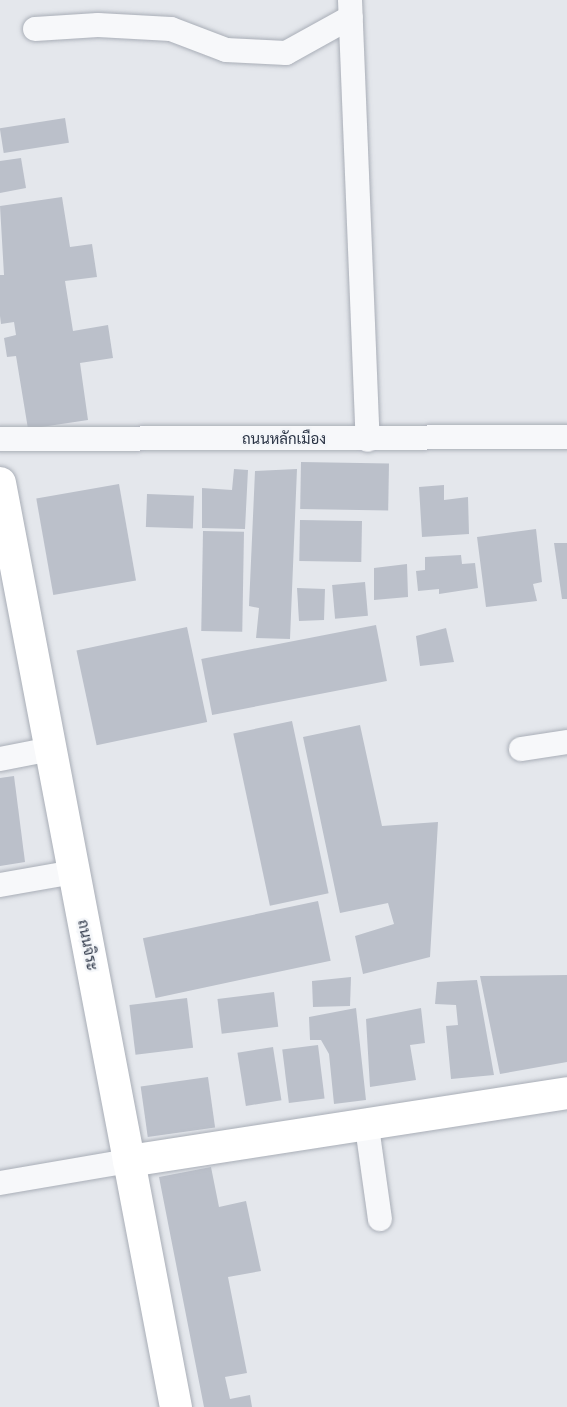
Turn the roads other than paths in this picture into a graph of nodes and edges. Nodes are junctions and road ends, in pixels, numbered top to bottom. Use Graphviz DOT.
graph roads {
  1 [pos="351,8"];
  2 [pos="35,29"];
  3 [pos="567,437"];
  4 [pos="0,439"];
  5 [pos="368,440"];
  6 [pos="0,483"];
  7 [pos="567,742"];
  8 [pos="51,749"];
  9 [pos="521,749"];
  10 [pos="0,759"];
  11 [pos="74,872"];
  12 [pos="0,885"];
  13 [pos="567,1093"];
  14 [pos="368,1127"];
  15 [pos="129,1161"];
  16 [pos="0,1183"];
  17 [pos="380,1219"];
  18 [pos="176,1407"];
  1 -- 2 [label="street"];
  1 -- 5 [label="street"];
  3 -- 5 [label="street, ถนนหลักเมือง"];
  4 -- 5 [label="street, ถนนหลักเมือง"];
  6 -- 8 [label="main road, ถนนจิระ"];
  7 -- 9 [label="street"];
  8 -- 10 [label="street"];
  8 -- 11 [label="main road, ถนนจิระ"];
  11 -- 12 [label="street"];
  11 -- 15 [label="main road, ถนนจิระ"];
  13 -- 14 [label="main road"];
  14 -- 15 [label="main road"];
  14 -- 17 [label="street"];
  15 -- 16 [label="street"];
  15 -- 18 [label="main road, ถนนจิระ"];
}
